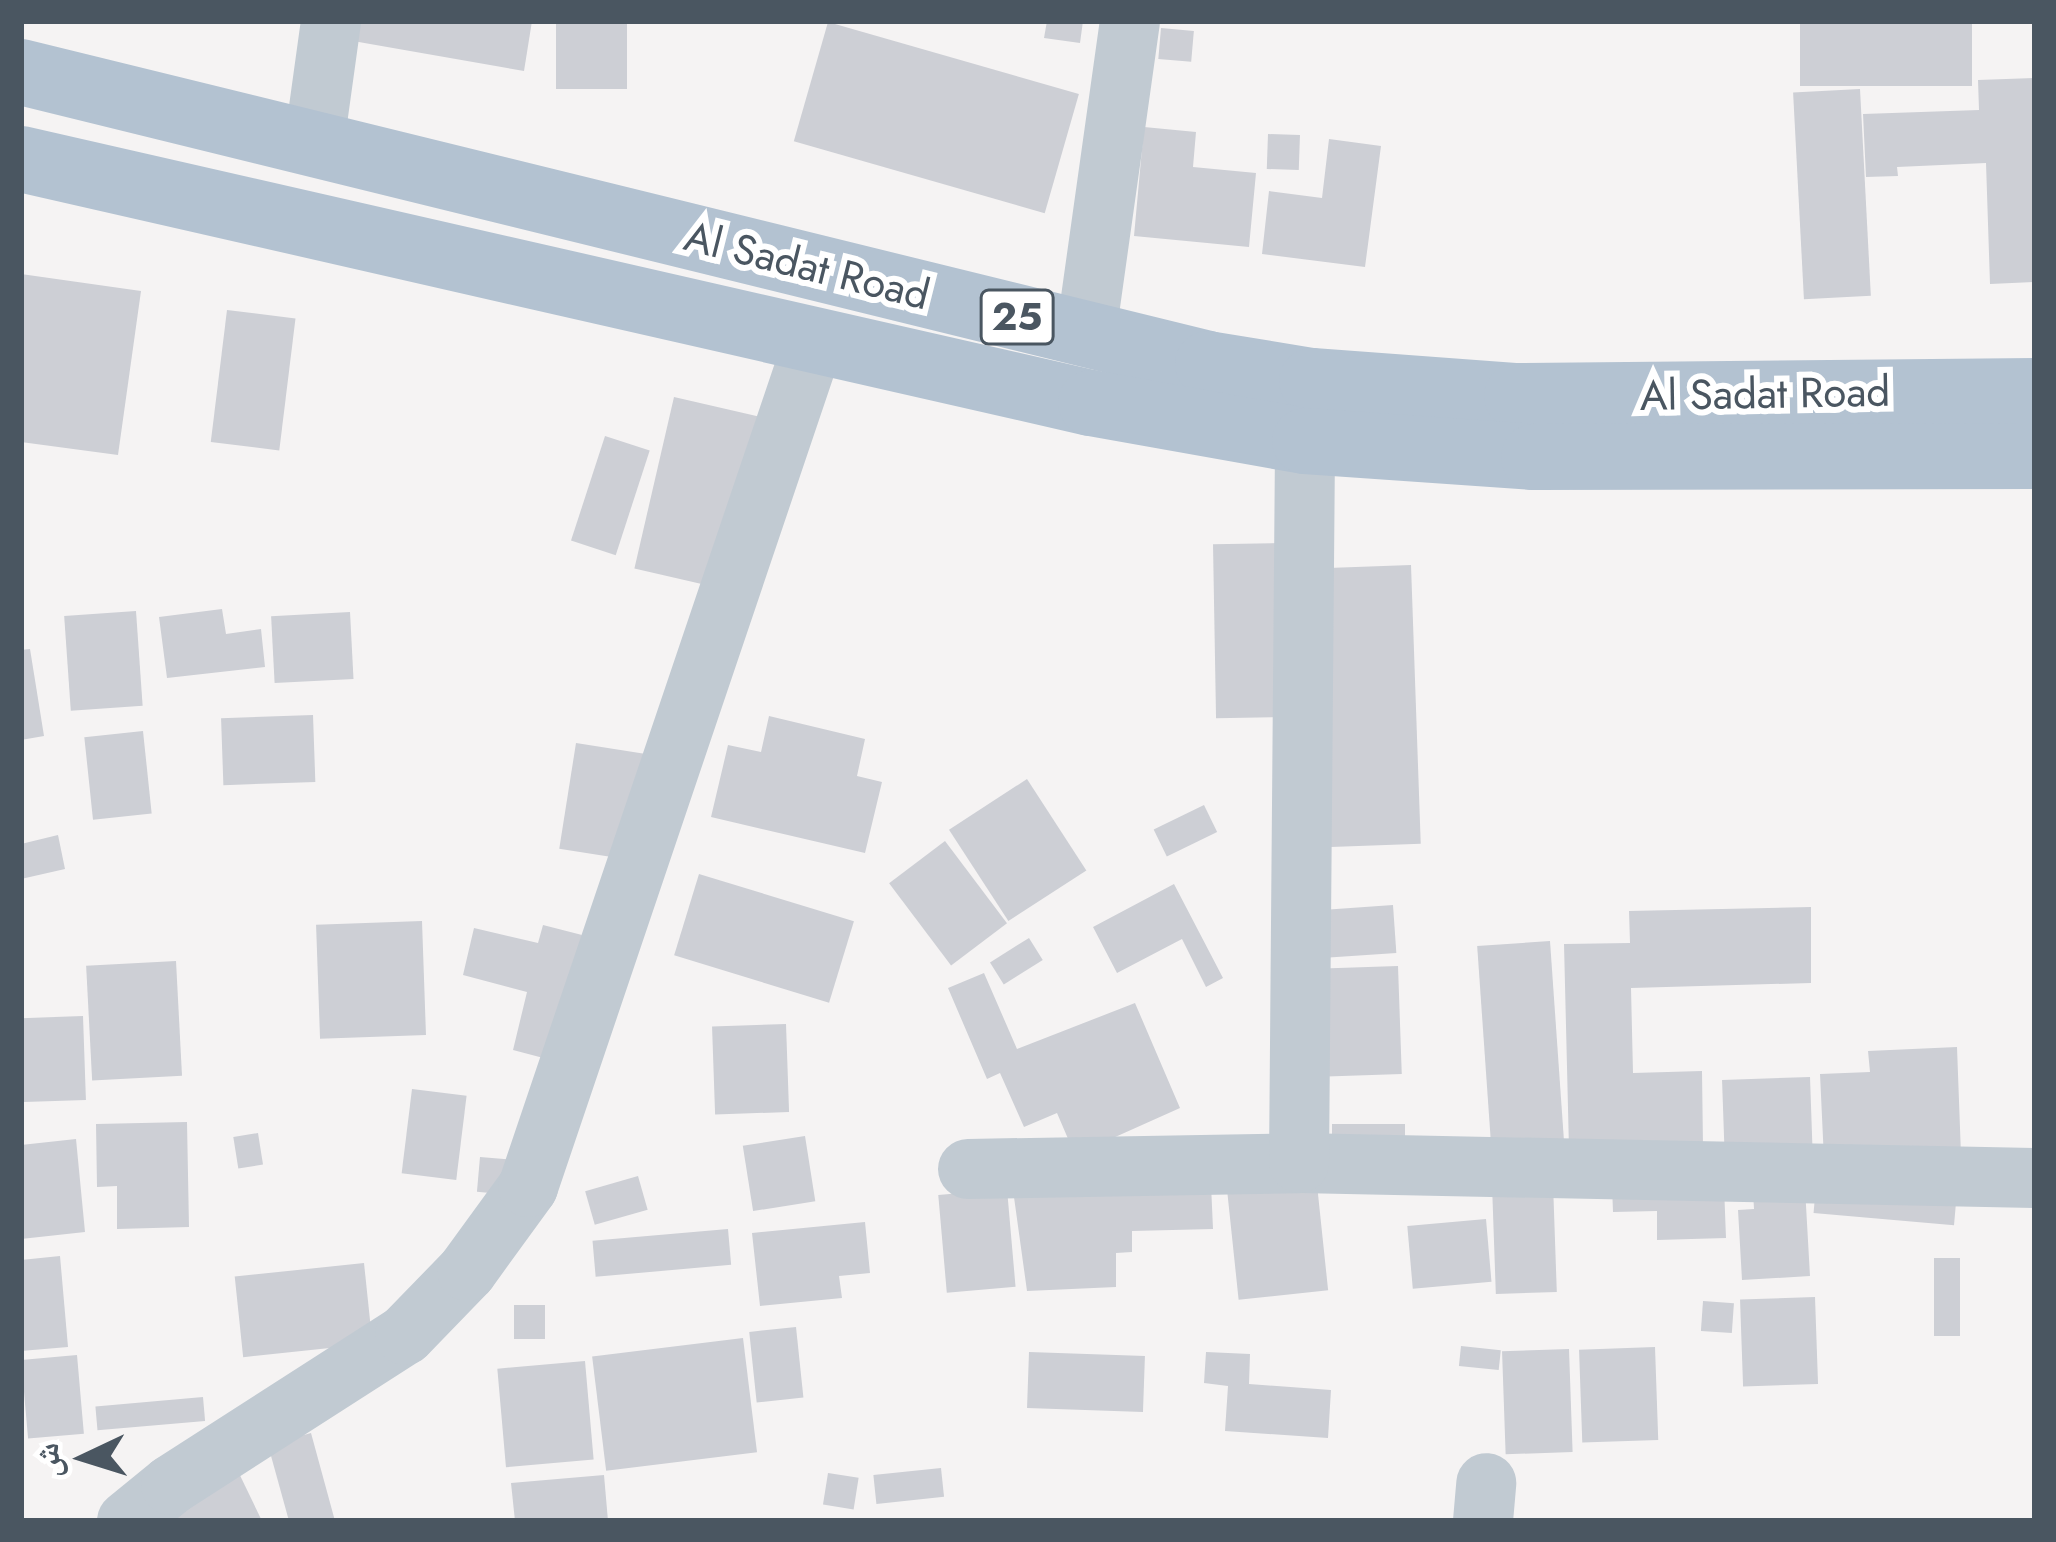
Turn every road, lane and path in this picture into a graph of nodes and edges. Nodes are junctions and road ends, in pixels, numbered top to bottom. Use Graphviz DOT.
graph roads {
  1 [pos="331,21"];
  2 [pos="1130,21"];
  3 [pos="21,72"];
  4 [pos="314,143"];
  5 [pos="21,159"];
  6 [pos="1086,334"];
  7 [pos="815,338"];
  8 [pos="2035,391"];
  9 [pos="1305,441"];
  10 [pos="2035,456"];
  11 [pos="1299,1163"];
  12 [pos="968,1168"];
  13 [pos="2035,1178"];
  14 [pos="128,1521"];
  1 -- 4 [label="street"];
  2 -- 6 [label="street"];
  3 -- 4 [label="main road, Al Sadat Road / 25"];
  4 -- 6 [label="main road, Al Sadat Road / 25"];
  5 -- 7 [label="main road, Al Sadat Road / 25"];
  6 -- 8 [label="main road, Al Sadat Road / 25"];
  7 -- 9 [label="main road, Al Sadat Road / 25"];
  7 -- 14 [label="street"];
  9 -- 10 [label="main road, Al Sadat Road / 25"];
  9 -- 11 [label="street"];
  11 -- 12 [label="street"];
  11 -- 13 [label="street"];
}
